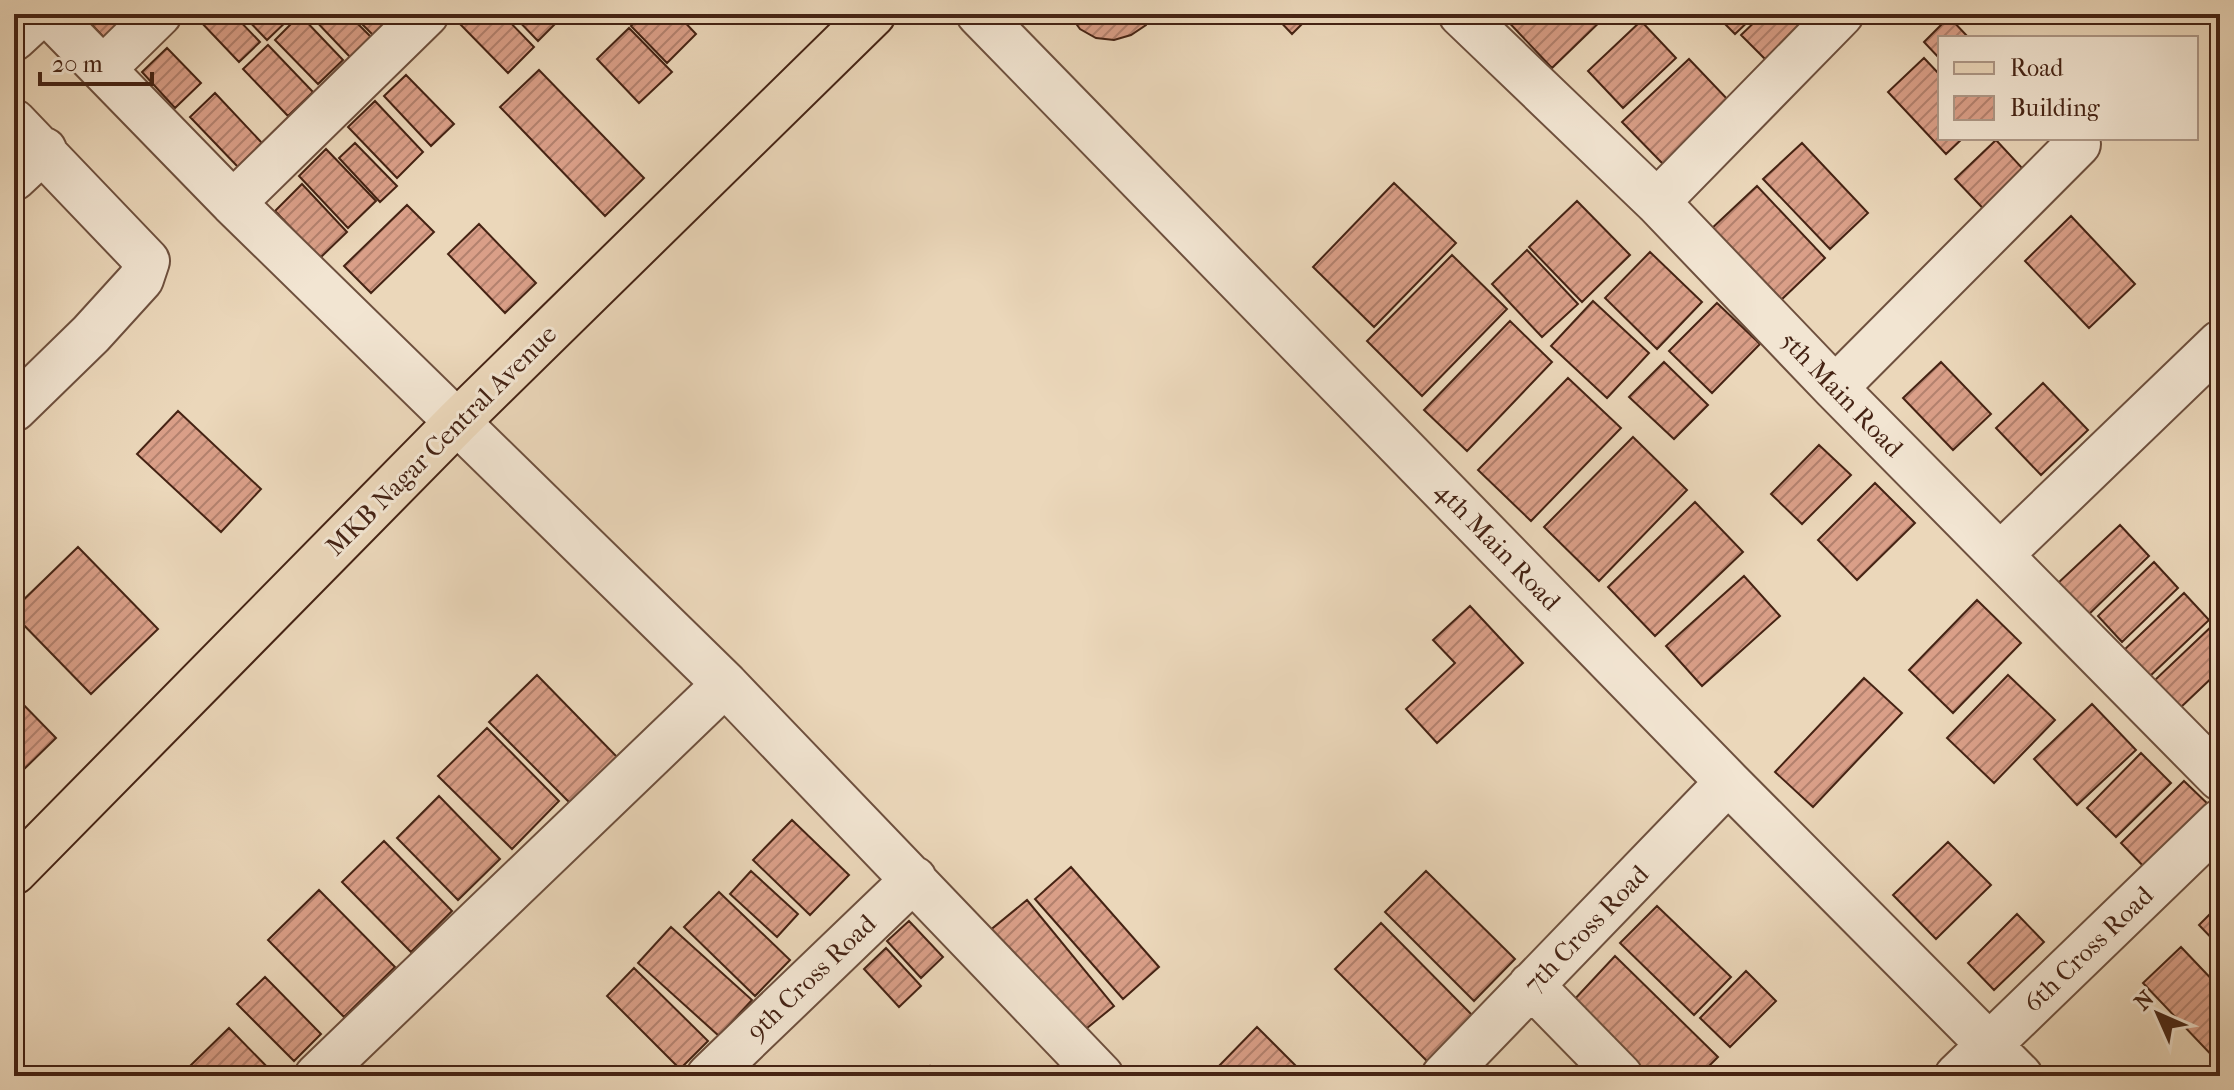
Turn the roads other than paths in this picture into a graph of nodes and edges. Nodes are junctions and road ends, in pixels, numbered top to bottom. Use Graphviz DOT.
graph roads {
  1 [pos="40,14"];
  2 [pos="49,14"];
  3 [pos="159,14"];
  4 [pos="426,14"];
  5 [pos="873,14"];
  6 [pos="979,14"];
  7 [pos="1461,14"];
  8 [pos="1841,14"];
  9 [pos="14,38"];
  10 [pos="103,69"];
  11 [pos="2078,144"];
  12 [pos="24,150"];
  13 [pos="1657,202"];
  14 [pos="233,203"];
  15 [pos="2220,343"];
  16 [pos="1835,388"];
  17 [pos="14,409"];
  18 [pos="458,421"];
  19 [pos="2000,555"];
  20 [pos="725,684"];
  21 [pos="2220,778"];
  22 [pos="1728,782"];
  23 [pos="2220,822"];
  24 [pos="14,872"];
  25 [pos="914,879"];
  26 [pos="1531,985"];
  27 [pos="1990,1044"];
  28 [pos="1088,1071"];
  29 [pos="317,1076"];
  30 [pos="709,1076"];
  31 [pos="1444,1076"];
  32 [pos="1620,1076"];
  33 [pos="1957,1076"];
  34 [pos="2020,1076"];
  1 -- 9 [label="street"];
  2 -- 10 [label="street"];
  3 -- 10 [label="street"];
  4 -- 14 [label="street"];
  5 -- 18 [label="main road, MKB Nagar Central Avenue"];
  6 -- 22 [label="street, 4th Main Road"];
  7 -- 13 [label="street, 5th Main Road"];
  8 -- 13 [label="street"];
  10 -- 14 [label="street"];
  11 -- 16 [label="street"];
  12 -- 17 [label="street"];
  13 -- 16 [label="street, 5th Main Road"];
  14 -- 18 [label="street"];
  15 -- 19 [label="street"];
  16 -- 19 [label="street, 5th Main Road"];
  18 -- 20 [label="street"];
  18 -- 24 [label="main road, MKB Nagar Central Avenue"];
  19 -- 21 [label="street, 5th Main Road"];
  20 -- 25 [label="street"];
  20 -- 29 [label="street"];
  22 -- 26 [label="street, 7th Cross Road"];
  22 -- 27 [label="street, 4th Main Road"];
  23 -- 27 [label="street, 6th Cross Road"];
  25 -- 28 [label="street"];
  25 -- 30 [label="street, 9th Cross Road"];
  26 -- 31 [label="street, 7th Cross Road"];
  26 -- 32 [label="street"];
  27 -- 33 [label="street, 6th Cross Road"];
  27 -- 34 [label="street, 4th Main Road"];
}
